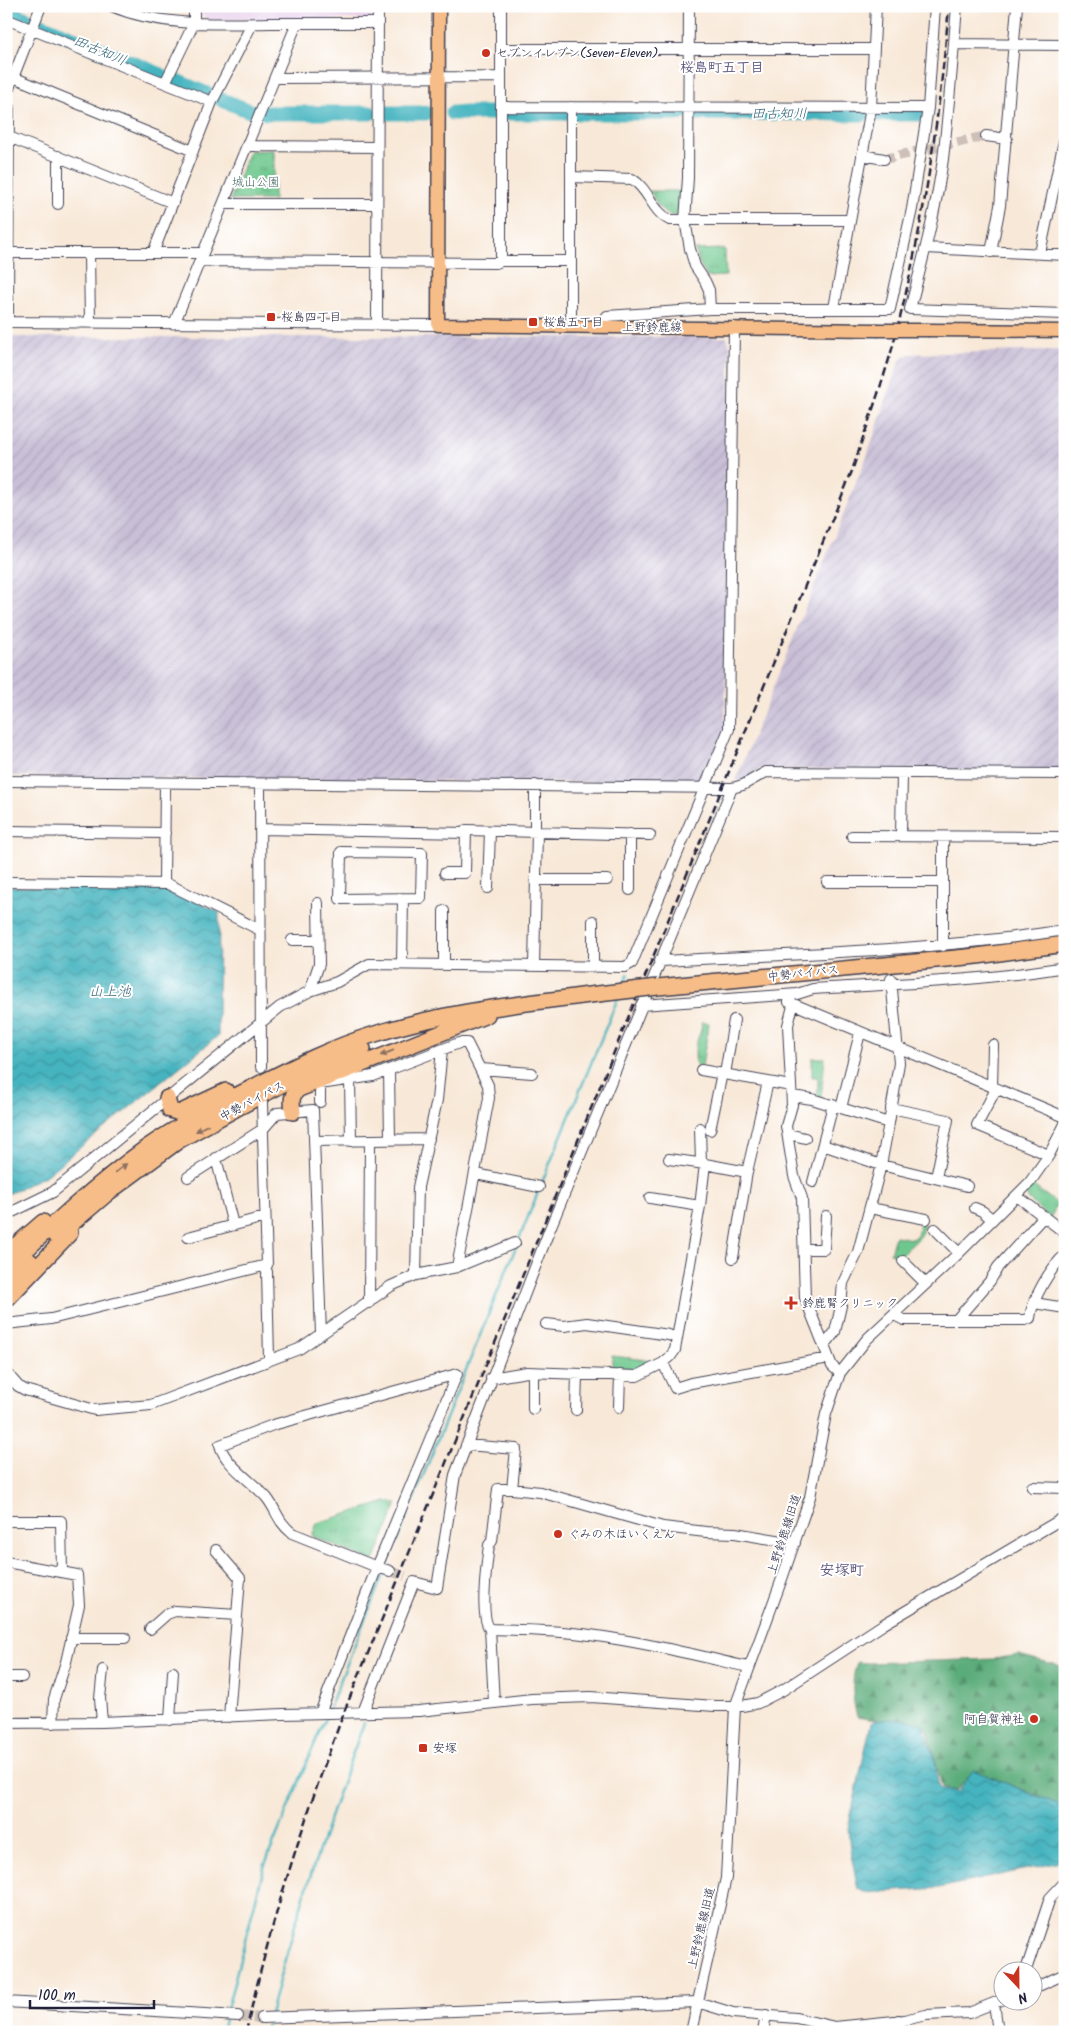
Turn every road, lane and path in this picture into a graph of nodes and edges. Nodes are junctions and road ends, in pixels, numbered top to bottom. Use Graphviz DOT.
graph roads {
  1 [pos="41,6"];
  2 [pos="111,6"];
  3 [pos="194,6"];
  4 [pos="378,6"];
  5 [pos="439,6"];
  6 [pos="501,6"];
  7 [pos="689,6"];
  8 [pos="876,6"];
  9 [pos="935,6"];
  10 [pos="957,6"];
  11 [pos="1017,6"];
  12 [pos="6,19"];
  13 [pos="194,23"];
  14 [pos="297,23"];
  15 [pos="378,23"];
  16 [pos="252,24"];
  17 [pos="32,29"];
  18 [pos="954,44"];
  19 [pos="1015,44"];
  20 [pos="1065,45"];
  21 [pos="688,48"];
  22 [pos="502,49"];
  23 [pos="874,50"];
  24 [pos="440,77"];
  25 [pos="501,77"];
  26 [pos="13,78"];
  27 [pos="275,78"];
  28 [pos="377,78"];
  29 [pos="165,83"];
  30 [pos="8,88"];
  31 [pos="212,102"];
  32 [pos="501,107"];
  33 [pos="571,107"];
  34 [pos="688,108"];
  35 [pos="871,108"];
  36 [pos="928,108"];
  37 [pos="9,136"];
  38 [pos="986,136"];
  39 [pos="1065,136"];
  40 [pos="1006,139"];
  41 [pos="247,146"];
  42 [pos="377,147"];
  43 [pos="193,151"];
  44 [pos="862,155"];
  45 [pos="58,156"];
  46 [pos="884,159"];
  47 [pos="571,178"];
  48 [pos="58,204"];
  49 [pos="173,204"];
  50 [pos="224,204"];
  51 [pos="377,204"];
  52 [pos="685,220"];
  53 [pos="850,220"];
  54 [pos="7,242"];
  55 [pos="926,248"];
  56 [pos="152,252"];
  57 [pos="991,252"];
  58 [pos="8,253"];
  59 [pos="89,253"];
  60 [pos="1040,253"];
  61 [pos="1065,255"];
  62 [pos="202,257"];
  63 [pos="376,261"];
  64 [pos="501,261"];
  65 [pos="571,261"];
  66 [pos="438,263"];
  67 [pos="7,280"];
  68 [pos="834,308"];
  69 [pos="710,309"];
  70 [pos="1065,314"];
  71 [pos="7,322"];
  72 [pos="90,323"];
  73 [pos="174,324"];
  74 [pos="377,325"];
  75 [pos="438,325"];
  76 [pos="571,327"];
  77 [pos="600,327"];
  78 [pos="734,327"];
  79 [pos="1065,331"];
  80 [pos="902,773"];
  81 [pos="1065,774"];
  82 [pos="6,780"];
  83 [pos="165,783"];
  84 [pos="260,784"];
  85 [pos="535,785"];
  86 [pos="707,787"];
  87 [pos="732,788"];
  88 [pos="260,830"];
  89 [pos="6,831"];
  90 [pos="490,831"];
  91 [pos="536,832"];
  92 [pos="165,833"];
  93 [pos="466,833"];
  94 [pos="630,834"];
  95 [pos="650,834"];
  96 [pos="852,836"];
  97 [pos="901,836"];
  98 [pos="943,837"];
  99 [pos="1065,837"];
  100 [pos="445,873"];
  101 [pos="535,880"];
  102 [pos="607,880"];
  103 [pos="6,882"];
  104 [pos="828,882"];
  105 [pos="942,882"];
  106 [pos="164,884"];
  107 [pos="488,888"];
  108 [pos="630,890"];
  109 [pos="403,899"];
  110 [pos="318,903"];
  111 [pos="444,910"];
  112 [pos="593,921"];
  113 [pos="260,930"];
  114 [pos="1065,930"];
  115 [pos="292,940"];
  116 [pos="318,940"];
  117 [pos="1065,944"];
  118 [pos="943,946"];
  119 [pos="659,961"];
  120 [pos="402,964"];
  121 [pos="444,964"];
  122 [pos="534,966"];
  123 [pos="593,966"];
  124 [pos="1065,967"];
  125 [pos="891,981"];
  126 [pos="310,991"];
  127 [pos="783,995"];
  128 [pos="541,1002"];
  129 [pos="641,1005"];
  130 [pos="793,1006"];
  131 [pos="498,1011"];
  132 [pos="734,1020"];
  133 [pos="260,1022"];
  134 [pos="860,1033"];
  135 [pos="356,1040"];
  136 [pos="992,1045"];
  137 [pos="898,1048"];
  138 [pos="442,1050"];
  139 [pos="261,1067"];
  140 [pos="481,1069"];
  141 [pos="389,1070"];
  142 [pos="701,1070"];
  143 [pos="532,1073"];
  144 [pos="724,1074"];
  145 [pos="350,1079"];
  146 [pos="768,1082"];
  147 [pos="994,1088"];
  148 [pos="792,1091"];
  149 [pos="167,1098"];
  150 [pos="320,1102"];
  151 [pos="262,1103"];
  152 [pos="837,1106"];
  153 [pos="891,1108"];
  154 [pos="293,1112"];
  155 [pos="1065,1116"];
  156 [pos="889,1123"];
  157 [pos="1065,1124"];
  158 [pos="263,1128"];
  159 [pos="788,1134"];
  160 [pos="805,1138"];
  161 [pos="429,1139"];
  162 [pos="370,1140"];
  163 [pos="390,1140"];
  164 [pos="351,1141"];
  165 [pos="314,1142"];
  166 [pos="823,1145"];
  167 [pos="1049,1156"];
  168 [pos="216,1158"];
  169 [pos="668,1159"];
  170 [pos="703,1164"];
  171 [pos="882,1166"];
  172 [pos="747,1172"];
  173 [pos="476,1174"];
  174 [pos="188,1177"];
  175 [pos="936,1178"];
  176 [pos="812,1182"];
  177 [pos="967,1186"];
  178 [pos="539,1187"];
  179 [pos="94,1188"];
  180 [pos="110,1192"];
  181 [pos="1017,1196"];
  182 [pos="650,1198"];
  183 [pos="700,1206"];
  184 [pos="870,1208"];
  185 [pos="975,1208"];
  186 [pos="6,1216"];
  187 [pos="266,1216"];
  188 [pos="826,1216"];
  189 [pos="1044,1216"];
  190 [pos="992,1219"];
  191 [pos="926,1220"];
  192 [pos="233,1225"];
  193 [pos="936,1229"];
  194 [pos="1065,1232"];
  195 [pos="188,1237"];
  196 [pos="515,1243"];
  197 [pos="804,1249"];
  198 [pos="959,1253"];
  199 [pos="6,1254"];
  200 [pos="1065,1255"];
  201 [pos="733,1258"];
  202 [pos="903,1261"];
  203 [pos="264,1266"];
  204 [pos="457,1267"];
  205 [pos="6,1269"];
  206 [pos="416,1275"];
  207 [pos="6,1284"];
  208 [pos="926,1284"];
  209 [pos="6,1300"];
  210 [pos="369,1303"];
  211 [pos="1034,1303"];
  212 [pos="1065,1308"];
  213 [pos="894,1315"];
  214 [pos="957,1319"];
  215 [pos="6,1324"];
  216 [pos="546,1324"];
  217 [pos="321,1334"];
  218 [pos="676,1338"];
  219 [pos="824,1346"];
  220 [pos="829,1358"];
  221 [pos="269,1359"];
  222 [pos="663,1363"];
  223 [pos="6,1372"];
  224 [pos="533,1373"];
  225 [pos="840,1373"];
  226 [pos="577,1374"];
  227 [pos="620,1375"];
  228 [pos="491,1378"];
  229 [pos="620,1407"];
  230 [pos="533,1409"];
  231 [pos="576,1410"];
  232 [pos="466,1445"];
  233 [pos="1032,1487"];
  234 [pos="1065,1488"];
  235 [pos="512,1489"];
  236 [pos="1064,1520"];
  237 [pos="6,1521"];
  238 [pos="795,1543"];
  239 [pos="216,1550"];
  240 [pos="6,1562"];
  241 [pos="384,1569"];
  242 [pos="62,1572"];
  243 [pos="237,1615"];
  244 [pos="150,1629"];
  245 [pos="490,1630"];
  246 [pos="72,1638"];
  247 [pos="124,1638"];
  248 [pos="748,1667"];
  249 [pos="103,1670"];
  250 [pos="173,1672"];
  251 [pos="6,1677"];
  252 [pos="22,1677"];
  253 [pos="494,1703"];
  254 [pos="735,1706"];
  255 [pos="363,1712"];
  256 [pos="325,1713"];
  257 [pos="229,1717"];
  258 [pos="170,1720"];
  259 [pos="102,1722"];
  260 [pos="6,1723"];
  261 [pos="53,1723"];
  262 [pos="1065,1882"];
  263 [pos="1029,1960"];
  264 [pos="1064,1976"];
  265 [pos="1044,1984"];
  266 [pos="6,2002"];
  267 [pos="697,2002"];
  268 [pos="994,2003"];
  269 [pos="999,2010"];
  270 [pos="230,2015"];
  271 [pos="766,2015"];
  272 [pos="267,2017"];
  273 [pos="898,2020"];
  274 [pos="835,2029"];
  275 [pos="691,2032"];
  276 [pos="763,2032"];
  277 [pos="901,2032"];
  278 [pos="998,2032"];
  1 -- 17 [label="street"];
  2 -- 13 [label="street"];
  3 -- 13 [label="street"];
  4 -- 15 [label="street"];
  5 -- 24 [label="main road"];
  6 -- 22 [label="street"];
  7 -- 21 [label="street"];
  8 -- 23 [label="street"];
  9 -- 36 [label="street"];
  10 -- 18 [label="street"];
  11 -- 19 [label="street"];
  12 -- 17 [label="street"];
  13 -- 16 [label="street"];
  13 -- 29 [label="street"];
  14 -- 15 [label="street"];
  14 -- 16 [label="street"];
  14 -- 27 [label="street"];
  15 -- 28 [label="street"];
  16 -- 31 [label="street"];
  17 -- 26 [label="street"];
  17 -- 29 [label="street"];
  18 -- 19 [label="street"];
  18 -- 55 [label="street"];
  19 -- 20 [label="street"];
  19 -- 40 [label="street"];
  21 -- 22 [label="street"];
  21 -- 23 [label="street"];
  21 -- 34 [label="street"];
  22 -- 25 [label="street"];
  23 -- 35 [label="street"];
  24 -- 25 [label="street"];
  24 -- 28 [label="street"];
  24 -- 66 [label="main road"];
  25 -- 32 [label="street"];
  26 -- 30 [label="street"];
  26 -- 43 [label="street"];
  27 -- 28 [label="street"];
  27 -- 41 [label="street"];
  28 -- 42 [label="street"];
  29 -- 31 [label="street"];
  30 -- 37 [label="street"];
  31 -- 43 [label="street"];
  32 -- 33 [label="street"];
  32 -- 64 [label="street"];
  33 -- 34 [label="street"];
  33 -- 47 [label="street"];
  34 -- 35 [label="street"];
  34 -- 52 [label="street"];
  35 -- 36 [label="street"];
  35 -- 44 [label="street"];
  36 -- 68 [label="street"];
  37 -- 45 [label="street"];
  37 -- 54 [label="street"];
  38 -- 40 [label="street"];
  39 -- 60 [label="street"];
  40 -- 57 [label="street"];
  41 -- 42 [label="street"];
  41 -- 50 [label="street"];
  42 -- 51 [label="street"];
  43 -- 49 [label="street"];
  44 -- 46 [label="street"];
  44 -- 53 [label="street"];
  45 -- 48 [label="street"];
  45 -- 49 [label="street"];
  47 -- 52 [label="street"];
  47 -- 65 [label="street"];
  49 -- 56 [label="street"];
  50 -- 51 [label="street"];
  50 -- 62 [label="street"];
  51 -- 63 [label="street"];
  52 -- 53 [label="street"];
  52 -- 69 [label="street"];
  53 -- 68 [label="street"];
  54 -- 58 [label="street"];
  55 -- 57 [label="street"];
  55 -- 70 [label="street"];
  56 -- 59 [label="street"];
  56 -- 62 [label="street"];
  57 -- 60 [label="street"];
  58 -- 59 [label="street"];
  58 -- 67 [label="street"];
  59 -- 72 [label="street"];
  60 -- 61 [label="street"];
  62 -- 63 [label="street"];
  62 -- 73 [label="street"];
  63 -- 66 [label="street"];
  63 -- 74 [label="street"];
  64 -- 65 [label="street"];
  64 -- 66 [label="street"];
  65 -- 76 [label="street"];
  66 -- 75 [label="main road"];
  67 -- 71 [label="street"];
  68 -- 69 [label="street"];
  69 -- 77 [label="street"];
  71 -- 72 [label="street"];
  72 -- 73 [label="street"];
  73 -- 74 [label="street"];
  74 -- 75 [label="street"];
  75 -- 76 [label="main road, 上野鈴鹿線"];
  76 -- 77 [label="main road, 上野鈴鹿線"];
  77 -- 78 [label="main road, 上野鈴鹿線"];
  78 -- 79 [label="main road, 上野鈴鹿線, bridge"];
  78 -- 86 [label="street"];
  80 -- 81 [label="street"];
  80 -- 87 [label="street"];
  80 -- 97 [label="street"];
  82 -- 83 [label="street"];
  83 -- 84 [label="street"];
  83 -- 92 [label="street"];
  84 -- 85 [label="street"];
  84 -- 88 [label="street"];
  85 -- 86 [label="street"];
  85 -- 91 [label="street"];
  86 -- 87 [label="street"];
  86 -- 123 [label="street"];
  87 -- 119 [label="street"];
  88 -- 93 [label="street"];
  88 -- 113 [label="street"];
  89 -- 92 [label="street"];
  90 -- 91 [label="street"];
  90 -- 93 [label="street"];
  90 -- 107 [label="street"];
  91 -- 94 [label="street"];
  91 -- 101 [label="street"];
  92 -- 106 [label="street"];
  93 -- 100 [label="street"];
  94 -- 95 [label="street"];
  94 -- 108 [label="street"];
  96 -- 97 [label="street"];
  97 -- 98 [label="street"];
  98 -- 99 [label="street"];
  98 -- 105 [label="street"];
  101 -- 102 [label="street"];
  101 -- 122 [label="street"];
  103 -- 106 [label="street"];
  104 -- 105 [label="street"];
  105 -- 118 [label="street"];
  106 -- 113 [label="street"];
  109 -- 109 [label="street"];
  109 -- 120 [label="street"];
  110 -- 116 [label="street"];
  111 -- 121 [label="street"];
  112 -- 123 [label="street"];
  113 -- 133 [label="street"];
  114 -- 118 [label="street"];
  115 -- 116 [label="street"];
  116 -- 126 [label="street"];
  117 -- 128 [label="highway, 中勢バイパス, bridge"];
  118 -- 119 [label="street"];
  119 -- 129 [label="street"];
  120 -- 121 [label="street"];
  120 -- 126 [label="street"];
  121 -- 122 [label="street"];
  122 -- 123 [label="street"];
  124 -- 125 [label="street"];
  125 -- 127 [label="street"];
  125 -- 137 [label="street"];
  126 -- 133 [label="street"];
  127 -- 129 [label="street"];
  127 -- 130 [label="street"];
  128 -- 131 [label="highway, 中勢バイパス"];
  128 -- 135 [label="highway, 中勢バイパス"];
  129 -- 228 [label="street"];
  130 -- 134 [label="street"];
  130 -- 148 [label="street"];
  131 -- 154 [label="highway, one-way"];
  131 -- 180 [label="highway, 中勢バイパス, one-way"];
  132 -- 144 [label="street"];
  133 -- 139 [label="street"];
  133 -- 149 [label="street"];
  134 -- 137 [label="street"];
  134 -- 152 [label="street"];
  135 -- 149 [label="highway"];
  179 -- 135 [label="highway, 中勢バイパス, one-way"];
  136 -- 147 [label="street"];
  137 -- 147 [label="street"];
  137 -- 153 [label="street"];
  138 -- 140 [label="street"];
  138 -- 141 [label="street"];
  138 -- 161 [label="street"];
  140 -- 143 [label="street"];
  140 -- 173 [label="street"];
  141 -- 145 [label="street"];
  141 -- 163 [label="street"];
  142 -- 144 [label="street"];
  144 -- 146 [label="street"];
  144 -- 170 [label="street"];
  145 -- 150 [label="street"];
  145 -- 164 [label="street"];
  146 -- 148 [label="street"];
  146 -- 172 [label="street"];
  147 -- 155 [label="street"];
  147 -- 167 [label="street"];
  148 -- 152 [label="street"];
  148 -- 159 [label="street"];
  149 -- 186 [label="street"];
  151 -- 158 [label="street"];
  152 -- 156 [label="street"];
  152 -- 166 [label="street"];
  153 -- 156 [label="street"];
  153 -- 175 [label="street"];
  154 -- 158 [label="street"];
  154 -- 165 [label="street"];
  156 -- 171 [label="street"];
  157 -- 167 [label="street, 上野鈴鹿線旧道"];
  158 -- 168 [label="street"];
  158 -- 187 [label="street"];
  159 -- 160 [label="street"];
  159 -- 197 [label="street"];
  161 -- 163 [label="street"];
  161 -- 206 [label="street"];
  162 -- 163 [label="street"];
  162 -- 164 [label="street"];
  162 -- 210 [label="street"];
  164 -- 165 [label="street"];
  165 -- 217 [label="street"];
  166 -- 171 [label="street"];
  166 -- 176 [label="street"];
  167 -- 181 [label="street, 上野鈴鹿線旧道"];
  168 -- 174 [label="street"];
  168 -- 192 [label="street"];
  169 -- 170 [label="street"];
  170 -- 172 [label="street"];
  170 -- 183 [label="street"];
  171 -- 175 [label="street"];
  171 -- 184 [label="street"];
  172 -- 201 [label="street"];
  173 -- 178 [label="street"];
  173 -- 204 [label="street"];
  175 -- 177 [label="street"];
  179 -- 199 [label="highway"];
  179 -- 205 [label="highway, 中勢バイパス"];
  180 -- 207 [label="highway, 中勢バイパス"];
  180 -- 209 [label="highway"];
  181 -- 189 [label="street"];
  181 -- 190 [label="street, 上野鈴鹿線旧道"];
  182 -- 183 [label="street"];
  183 -- 218 [label="street"];
  184 -- 191 [label="street"];
  184 -- 219 [label="street"];
  185 -- 190 [label="street"];
  187 -- 192 [label="street"];
  187 -- 203 [label="street"];
  188 -- 197 [label="street"];
  189 -- 194 [label="street"];
  189 -- 214 [label="street"];
  190 -- 198 [label="street, 上野鈴鹿線旧道"];
  192 -- 195 [label="street"];
  193 -- 198 [label="street"];
  196 -- 204 [label="street"];
  197 -- 219 [label="street"];
  198 -- 208 [label="street, 上野鈴鹿線旧道"];
  200 -- 211 [label="street"];
  202 -- 208 [label="street"];
  203 -- 215 [label="street"];
  203 -- 221 [label="street"];
  204 -- 206 [label="street"];
  206 -- 210 [label="street"];
  208 -- 213 [label="street, 上野鈴鹿線旧道"];
  210 -- 217 [label="street"];
  211 -- 212 [label="street"];
  211 -- 214 [label="street"];
  213 -- 214 [label="street"];
  213 -- 225 [label="street, 上野鈴鹿線旧道"];
  216 -- 218 [label="street"];
  217 -- 221 [label="street"];
  218 -- 222 [label="street"];
  219 -- 220 [label="street"];
  220 -- 222 [label="street"];
  220 -- 225 [label="street"];
  221 -- 223 [label="street"];
  222 -- 227 [label="street"];
  224 -- 226 [label="street"];
  224 -- 228 [label="street"];
  224 -- 230 [label="street"];
  225 -- 238 [label="street, 上野鈴鹿線旧道"];
  226 -- 227 [label="street"];
  226 -- 231 [label="street"];
  227 -- 229 [label="street"];
  228 -- 232 [label="street"];
  232 -- 235 [label="street"];
  232 -- 255 [label="street"];
  233 -- 234 [label="street"];
  235 -- 238 [label="street"];
  235 -- 245 [label="street"];
  236 -- 254 [label="street"];
  237 -- 242 [label="street"];
  238 -- 248 [label="street, 上野鈴鹿線旧道"];
  239 -- 243 [label="street"];
  240 -- 242 [label="street"];
  241 -- 241 [label="street"];
  241 -- 256 [label="street"];
  242 -- 246 [label="street"];
  243 -- 244 [label="street"];
  243 -- 257 [label="street"];
  245 -- 248 [label="street"];
  245 -- 253 [label="street"];
  246 -- 247 [label="street"];
  246 -- 261 [label="street"];
  248 -- 254 [label="street, 上野鈴鹿線旧道"];
  249 -- 259 [label="street"];
  250 -- 258 [label="street"];
  251 -- 252 [label="street"];
  253 -- 254 [label="street"];
  253 -- 255 [label="street"];
  254 -- 267 [label="street, 上野鈴鹿線旧道"];
  255 -- 256 [label="street"];
  256 -- 257 [label="street"];
  257 -- 258 [label="street"];
  258 -- 259 [label="street"];
  259 -- 261 [label="street"];
  260 -- 261 [label="street"];
  262 -- 263 [label="street"];
  264 -- 265 [label="street"];
  266 -- 270 [label="street"];
  267 -- 271 [label="street"];
  267 -- 272 [label="street"];
  267 -- 275 [label="street, 上野鈴鹿線旧道"];
  268 -- 273 [label="street"];
  269 -- 278 [label="street"];
  271 -- 274 [label="street"];
  271 -- 276 [label="street"];
  273 -- 274 [label="street"];
  273 -- 277 [label="street"];
}
